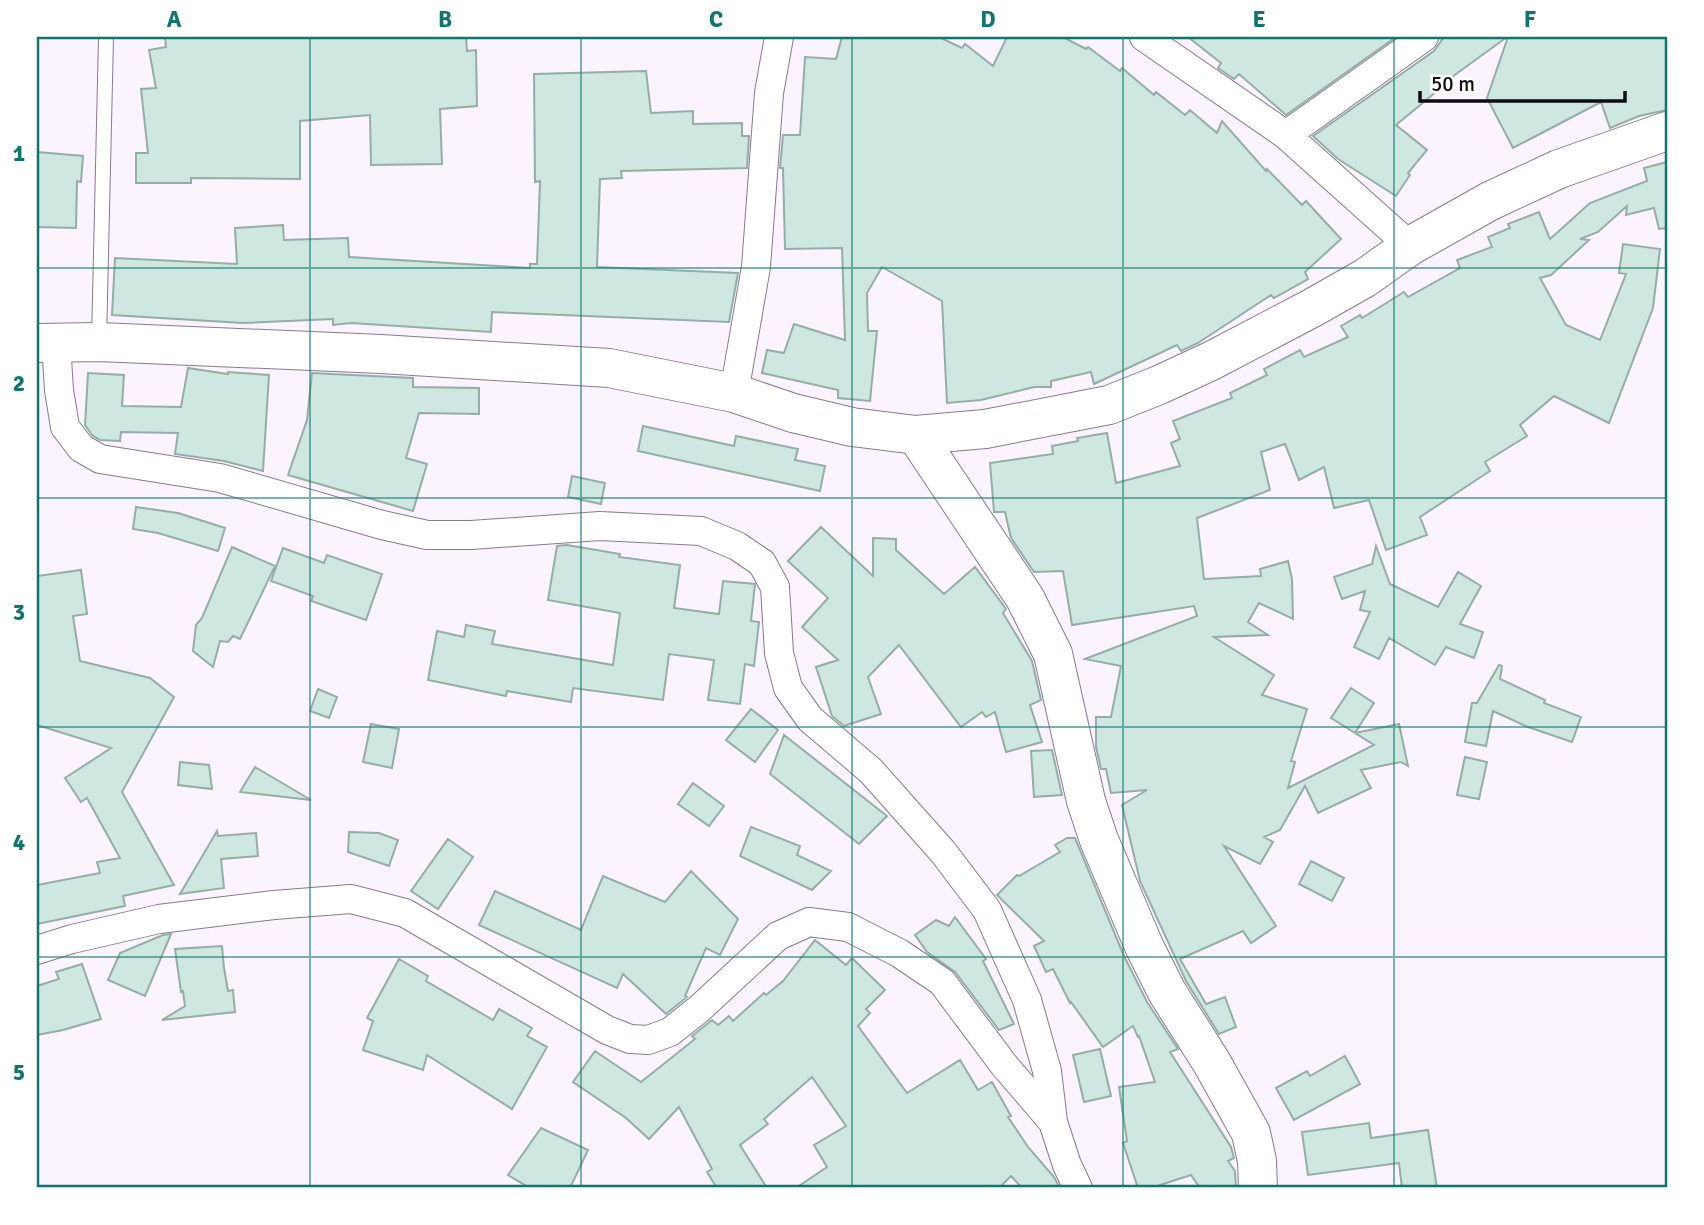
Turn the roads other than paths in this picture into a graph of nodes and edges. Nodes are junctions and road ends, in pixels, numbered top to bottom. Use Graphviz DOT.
graph roads {
  1 [pos="106,37"];
  2 [pos="779,37"];
  3 [pos="1144,37"];
  4 [pos="1424,37"];
  5 [pos="1667,131"];
  6 [pos="1286,135"];
  7 [pos="1410,246"];
  8 [pos="99,342"];
  9 [pos="47,343"];
  10 [pos="734,393"];
  11 [pos="916,435"];
  12 [pos="37,950"];
  13 [pos="1053,1122"];
  14 [pos="1078,1188"];
  15 [pos="1258,1188"];
  1 -- 8 [label="lane"];
  2 -- 10 [label="street"];
  3 -- 6 [label="street"];
  4 -- 6 [label="street"];
  5 -- 7 [label="main road"];
  6 -- 7 [label="street"];
  7 -- 11 [label="main road"];
  8 -- 9 [label="main road"];
  8 -- 10 [label="main road"];
  9 -- 13 [label="street"];
  10 -- 11 [label="main road"];
  11 -- 15 [label="main road"];
  12 -- 13 [label="street"];
  13 -- 14 [label="street"];
}
